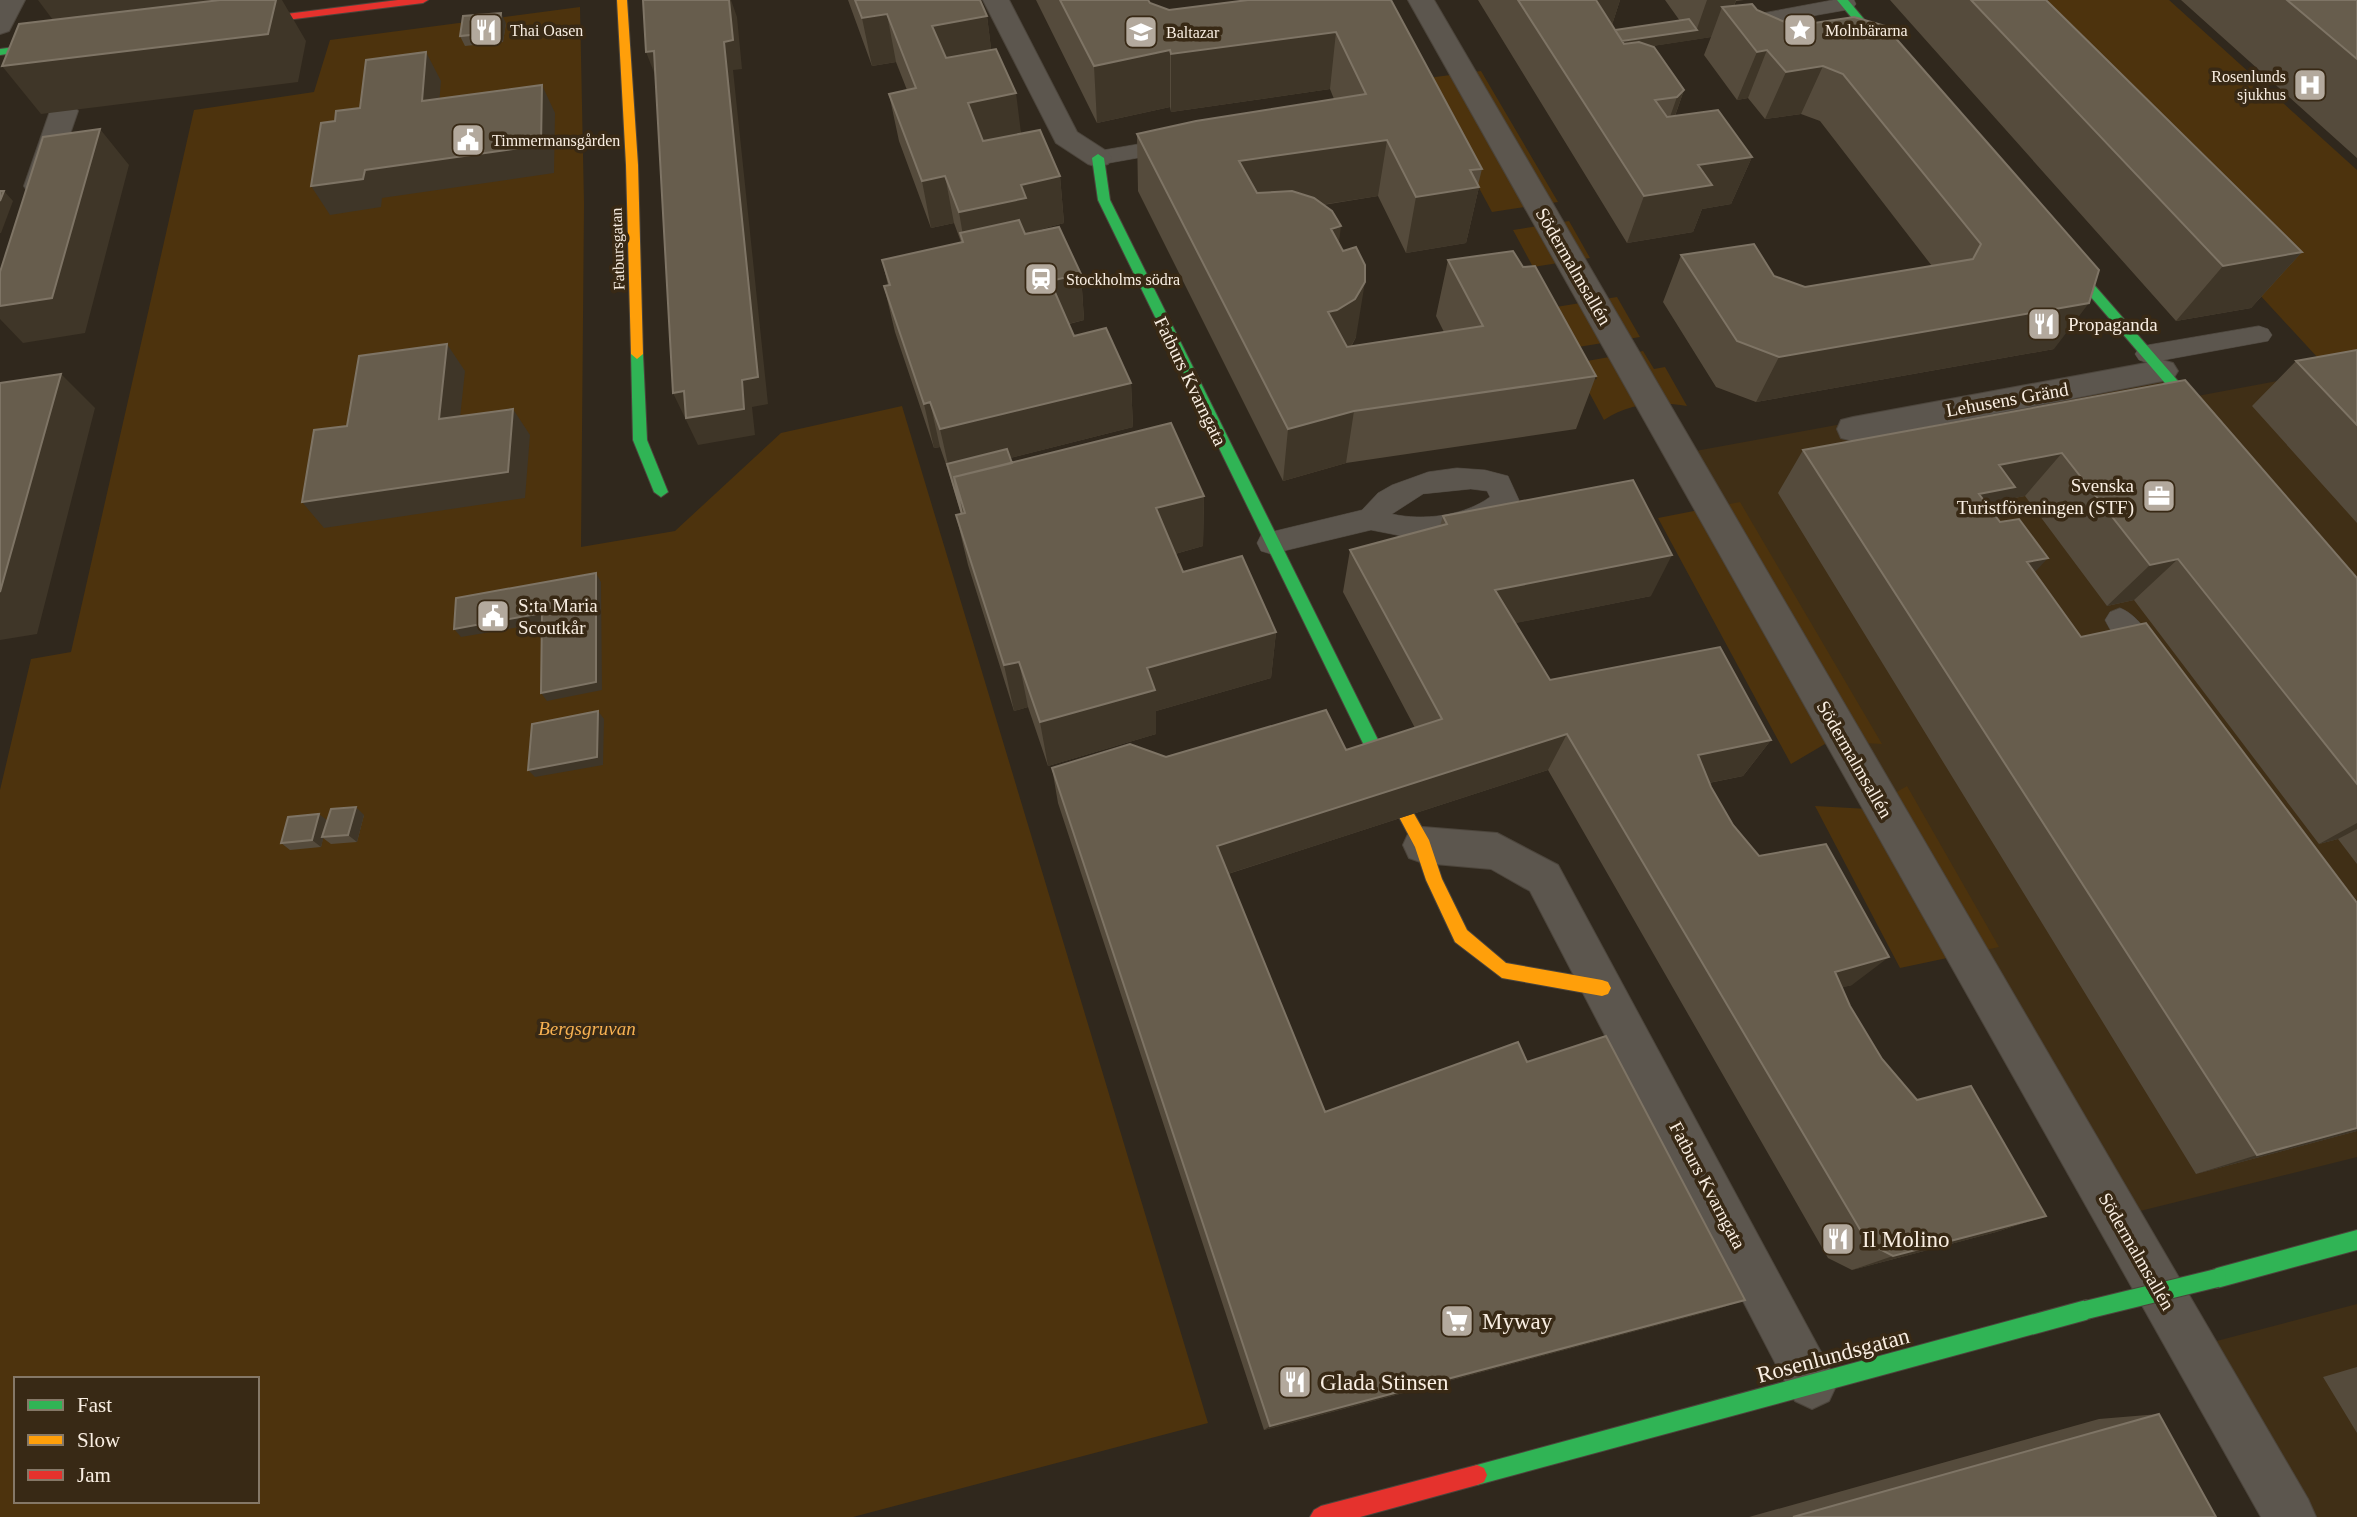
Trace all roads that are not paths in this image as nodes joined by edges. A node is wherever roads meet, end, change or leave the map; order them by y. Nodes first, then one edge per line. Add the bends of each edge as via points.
1 (12, 0) edge
2 (423, 0) edge
3 (622, 0) edge
4 (996, 0) edge
5 (1421, 0) edge
6 (1844, 2) edge
7 (248, 11) edge
8 (219, 25) edge
9 (0, 26) edge
10 (1875, 40) junction
11 (78, 42) edge
12 (1851, 43) edge
13 (1771, 49) edge
14 (0, 52) edge
15 (1903, 71) edge
16 (64, 111) edge
17 (1203, 141) edge
18 (1098, 158) junction
19 (28, 216) edge
20 (2048, 239) edge
21 (2259, 335) dead end
22 (2155, 363) junction
23 (1853, 429) dead end
24 (2220, 438) edge
25 (661, 492) dead end
26 (1371, 519) dead end
27 (1271, 543) junction
28 (2120, 620) dead end
29 (2169, 687) edge
30 (1385, 771) edge
31 (1415, 831) joint
32 (1602, 988) junction
33 (2357, 1240) edge
34 (1812, 1384) junction
35 (1321, 1517) edge
36 (2290, 1517) edge

1 - 9 street
2 - 7 street
3 - 25 street, Fatbursgatan via 640,440
4 - 18 street via 1066,137
5 - 36 street, Södermalmsallén
6 - 10 street
6 - 13 lane via 1760,19 1747,30 1761,48
7 - 8 street
10 - 12 lane
10 - 15 street
11 - 14 street
16 - 19 street
17 - 18 lane
18 - 27 street, Fatburs Kvarngata via 1104,200
20 - 22 street
21 - 22 lane
22 - 23 street, Lehusens Gränd
22 - 24 street
26 - 27 lane
27 - 30 street, Fatburs Kvarngata
28 - 29 lane
31 - 32 street, Fatburs Kvarngata via 1497,851 1544,878
31 - 32 street, Fatburs Kvarngata via 1461,936 1502,970
32 - 34 street, Fatburs Kvarngata
33 - 34 street, Rosenlundsgatan, bridge
34 - 35 street, Rosenlundsgatan

